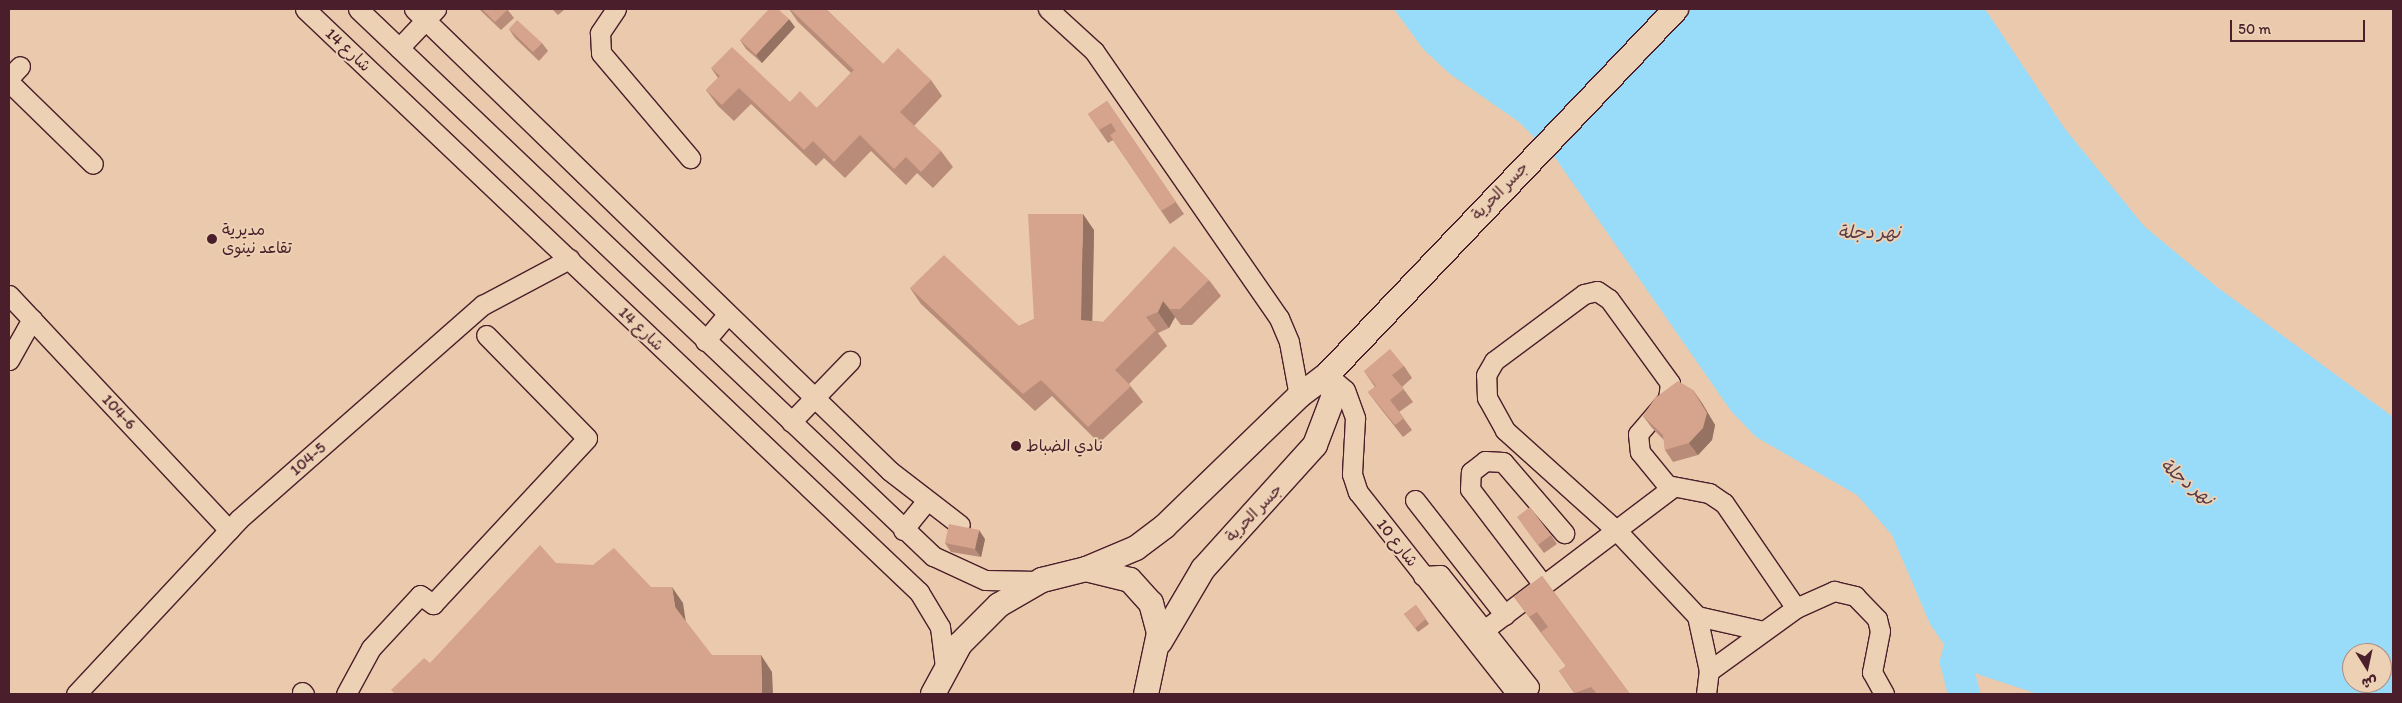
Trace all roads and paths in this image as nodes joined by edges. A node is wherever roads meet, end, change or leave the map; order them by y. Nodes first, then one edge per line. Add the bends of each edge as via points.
1 (305, 9) edge
2 (358, 9) edge
3 (616, 9) edge
4 (1676, 9) edge
5 (1052, 10) edge
6 (425, 13) edge
7 (399, 48) junction
8 (13, 75) edge
9 (690, 158) dead end
10 (93, 164) dead end
11 (569, 259) junction
12 (9, 295) edge
13 (728, 314) junction
14 (32, 320) junction
15 (486, 335) dead end
16 (705, 341) junction
17 (9, 360) edge
18 (850, 360) dead end
19 (1327, 375) junction
20 (1299, 396) junction
21 (815, 397) junction
22 (791, 422) junction
23 (1672, 488) junction
24 (1415, 500) dead end
25 (926, 502) junction
26 (960, 525) edge
27 (228, 530) junction
28 (903, 530) junction
29 (1618, 531) junction
30 (1564, 533) dead end
31 (1086, 569) junction
32 (1423, 576) junction
33 (1042, 580) junction
34 (1544, 586) junction
35 (1796, 608) junction
36 (1505, 615) junction
37 (1697, 616) junction
38 (1484, 630) junction
39 (1763, 631) junction
40 (1157, 648) junction
41 (945, 667) junction
42 (1709, 671) junction
43 (1523, 691) edge
44 (76, 694) edge
45 (346, 694) edge
46 (933, 694) edge
47 (1146, 694) edge
48 (1706, 694) edge
49 (1884, 694) edge

1 - 11 street, شارع 14
2 - 7 street
3 - 9 street via 600,33 601,54
4 - 19 main road, جسر الحرية via 1455,237
5 - 20 street via 1094,51 1279,318 1289,342
6 - 7 street
6 - 13 street
7 - 16 street
8 - 10 street
11 - 27 street, 104-5 via 483,305
11 - 41 street, شارع 14 via 919,592 940,627
12 - 14 street, 104-6
13 - 16 street
13 - 21 street
14 - 17 street
14 - 27 street, 104-6
15 - 45 street via 587,438 433,604 420,595 371,648
16 - 22 street
18 - 21 street
19 - 20 main road, جسر الحرية
19 - 32 street, شارع 10 via 1345,390 1355,418 1354,486
19 - 40 main road, جسر الحرية via 1334,395 1315,445 1203,569 1181,598
20 - 31 main road, جسر الحرية via 1166,526 1128,552
21 - 22 street
21 - 25 street
22 - 28 street
23 - 29 street
23 - 29 street via 1659,477 1637,440 1641,429 1668,399 1670,383 1609,299 1591,291 1500,355 1486,374 1485,390 1506,430
23 - 35 street via 1701,490 1724,502
24 - 36 street
25 - 26 street
25 - 28 street
27 - 44 street, 104-5
28 - 33 street via 933,556 966,575 1004,583
29 - 34 street
29 - 37 street
30 - 34 street via 1504,462 1485,461 1471,472 1470,489
31 - 33 main road
31 - 40 main road via 1116,573 1142,590 1157,617
32 - 38 street via 1440,575
32 - 43 street, شارع 10
33 - 41 main road via 978,623
34 - 36 street
35 - 39 street
35 - 49 street via 1834,591 1862,600 1879,625 1872,672
36 - 38 street
37 - 39 street
37 - 42 street
38 - 43 street
39 - 42 street
40 - 47 main road
41 - 46 main road
42 - 48 street

